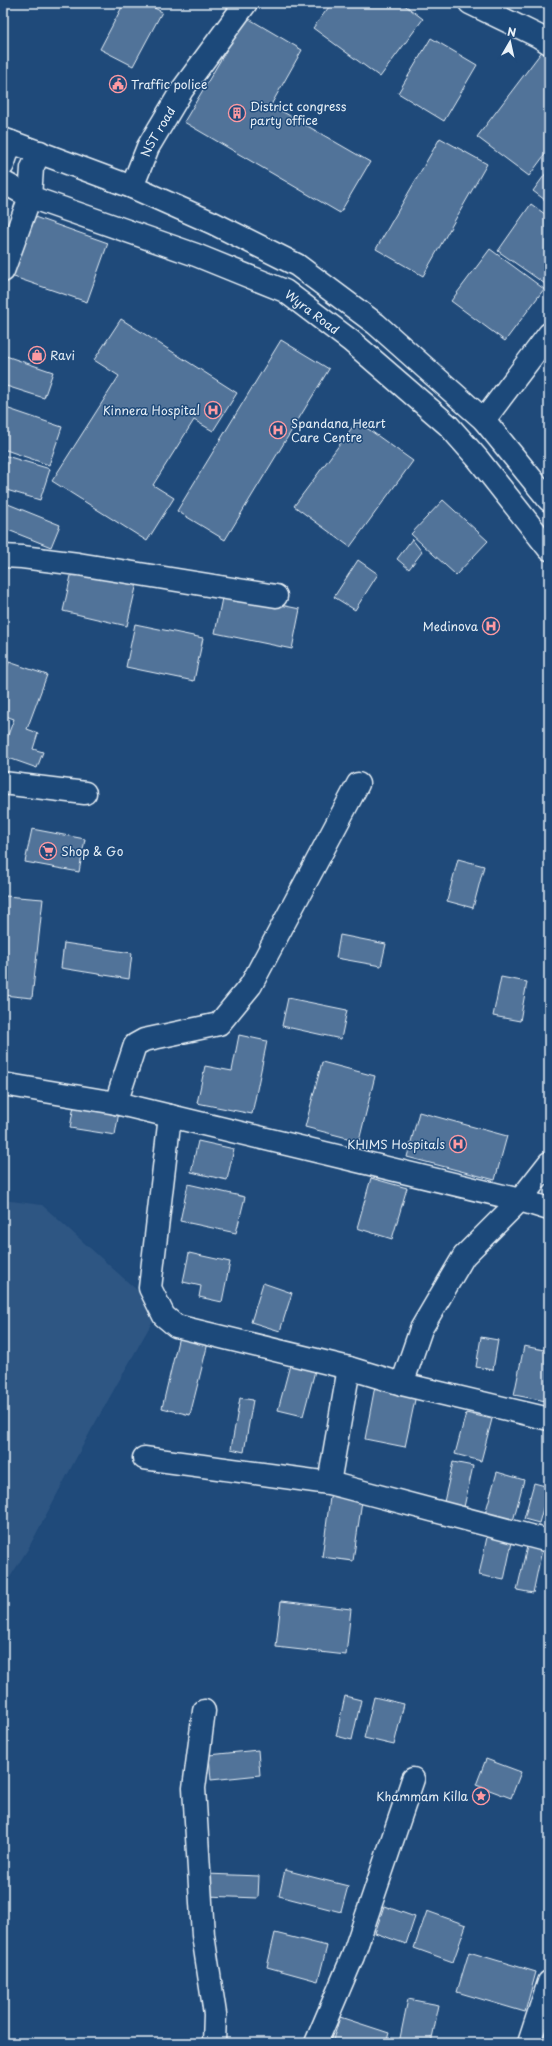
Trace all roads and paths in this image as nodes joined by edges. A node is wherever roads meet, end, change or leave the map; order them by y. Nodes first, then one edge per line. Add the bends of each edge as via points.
1 (246, 3) edge
2 (470, 3) edge
3 (549, 43) edge
4 (7, 140) edge
5 (40, 152) junction
6 (3, 165) edge
7 (3, 182) edge
8 (132, 187) junction
9 (30, 197) junction
10 (3, 271) edge
11 (549, 334) edge
12 (484, 420) junction
13 (549, 500) edge
14 (549, 549) edge
15 (3, 556) edge
16 (276, 596) dead end
17 (3, 783) edge
18 (358, 784) dead end
19 (85, 794) dead end
20 (3, 1084) edge
21 (116, 1103) junction
22 (170, 1116) junction
23 (549, 1163) edge
24 (520, 1200) junction
25 (549, 1209) edge
26 (349, 1368) junction
27 (402, 1384) junction
28 (549, 1419) edge
29 (144, 1458) dead end
30 (329, 1483) junction
31 (549, 1541) edge
32 (204, 1711) dead end
33 (413, 1779) dead end
34 (549, 1982) edge
35 (214, 2043) edge
36 (316, 2043) edge
37 (529, 2043) edge

1 - 8 street, NST road via 182,90 148,147
2 - 3 street
4 - 5 street
4 - 6 street
5 - 8 street
5 - 9 street via 32,168
7 - 9 street, Wyra Road
8 - 12 street via 213,223 297,265 376,324
9 - 10 street
9 - 14 street, Wyra Road via 196,255 285,291 352,341 448,425
11 - 12 street
12 - 13 street
15 - 16 street via 78,564
17 - 19 street
18 - 21 street via 252,985 218,1024 144,1040 135,1045
20 - 21 street
21 - 22 street
22 - 24 street
22 - 26 street via 150,1288 164,1316 176,1326
23 - 24 street
24 - 25 street
24 - 27 street via 464,1256 421,1329
26 - 27 street
26 - 30 street
27 - 28 street
29 - 30 street
30 - 31 street
32 - 35 street via 194,1788 203,1934 215,2014
33 - 36 street via 352,1956
34 - 37 street

